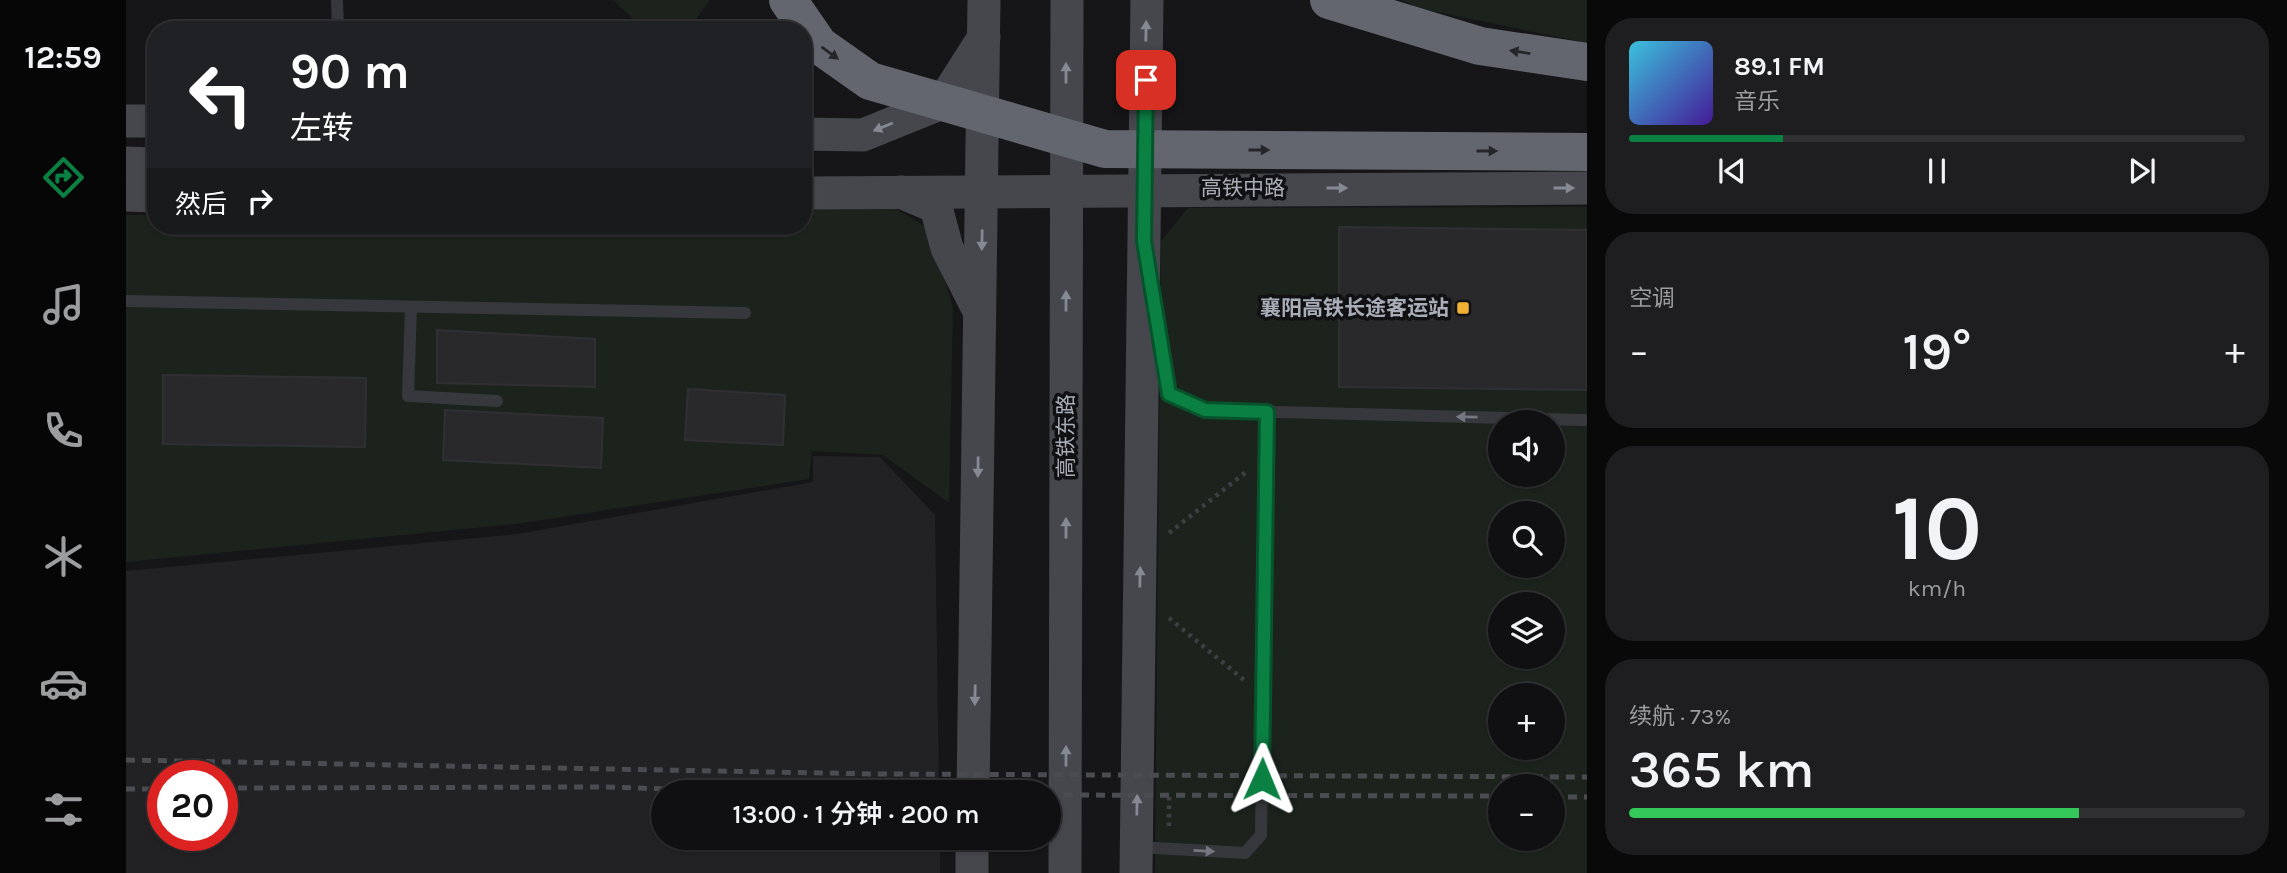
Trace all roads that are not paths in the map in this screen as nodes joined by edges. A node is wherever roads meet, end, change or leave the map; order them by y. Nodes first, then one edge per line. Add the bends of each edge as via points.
1 (337, 0) edge
2 (788, 0) edge
3 (984, 0) edge
4 (1067, 0) edge
5 (1147, 0) edge
6 (1329, 0) edge
7 (338, 21) edge
8 (802, 21) edge
9 (812, 35) edge
10 (984, 37) junction
11 (1587, 62) edge
12 (126, 121) edge
13 (147, 121) edge
14 (812, 134) edge
15 (1208, 150) junction
16 (1587, 152) edge
17 (126, 163) edge
18 (147, 164) edge
19 (812, 178) edge
20 (1210, 188) junction
21 (1587, 188) edge
22 (812, 192) edge
23 (126, 195) edge
24 (147, 196) edge
25 (1144, 241) junction
26 (126, 301) edge
27 (411, 307) junction
28 (745, 313) dead end
29 (981, 315) junction
30 (497, 401) dead end
31 (1267, 412) junction
32 (1584, 420) dead end
33 (973, 780) edge
34 (972, 850) edge
35 (1136, 860) edge
36 (972, 873) edge
37 (1065, 873) edge

1 - 7 lane
2 -> 8 highway, 高铁中路
3 - 10 street
37 -> 4 street, 高铁东路
25 -> 5 street
11 -> 6 highway via 1480,46
9 -> 15 highway, 高铁中路 via 819,45 870,81 1105,149
10 -> 14 street via 942,103 863,135
10 -> 29 street
12 - 13 street
15 -> 16 highway, 高铁中路
15 - 20 street
17 - 18 street
19 - 29 street via 872,180 936,207 947,248
20 -> 21 street, 高铁中路
20 - 22 street, 高铁中路
23 - 24 street
25 - 31 lane via 1169,394 1205,410
35 -> 25 street
26 - 27 lane
27 - 28 lane
27 - 30 lane via 408,396
29 -> 33 street
32 -> 31 lane
35 -> 31 lane via 1245,853 1261,835
34 - 36 street

